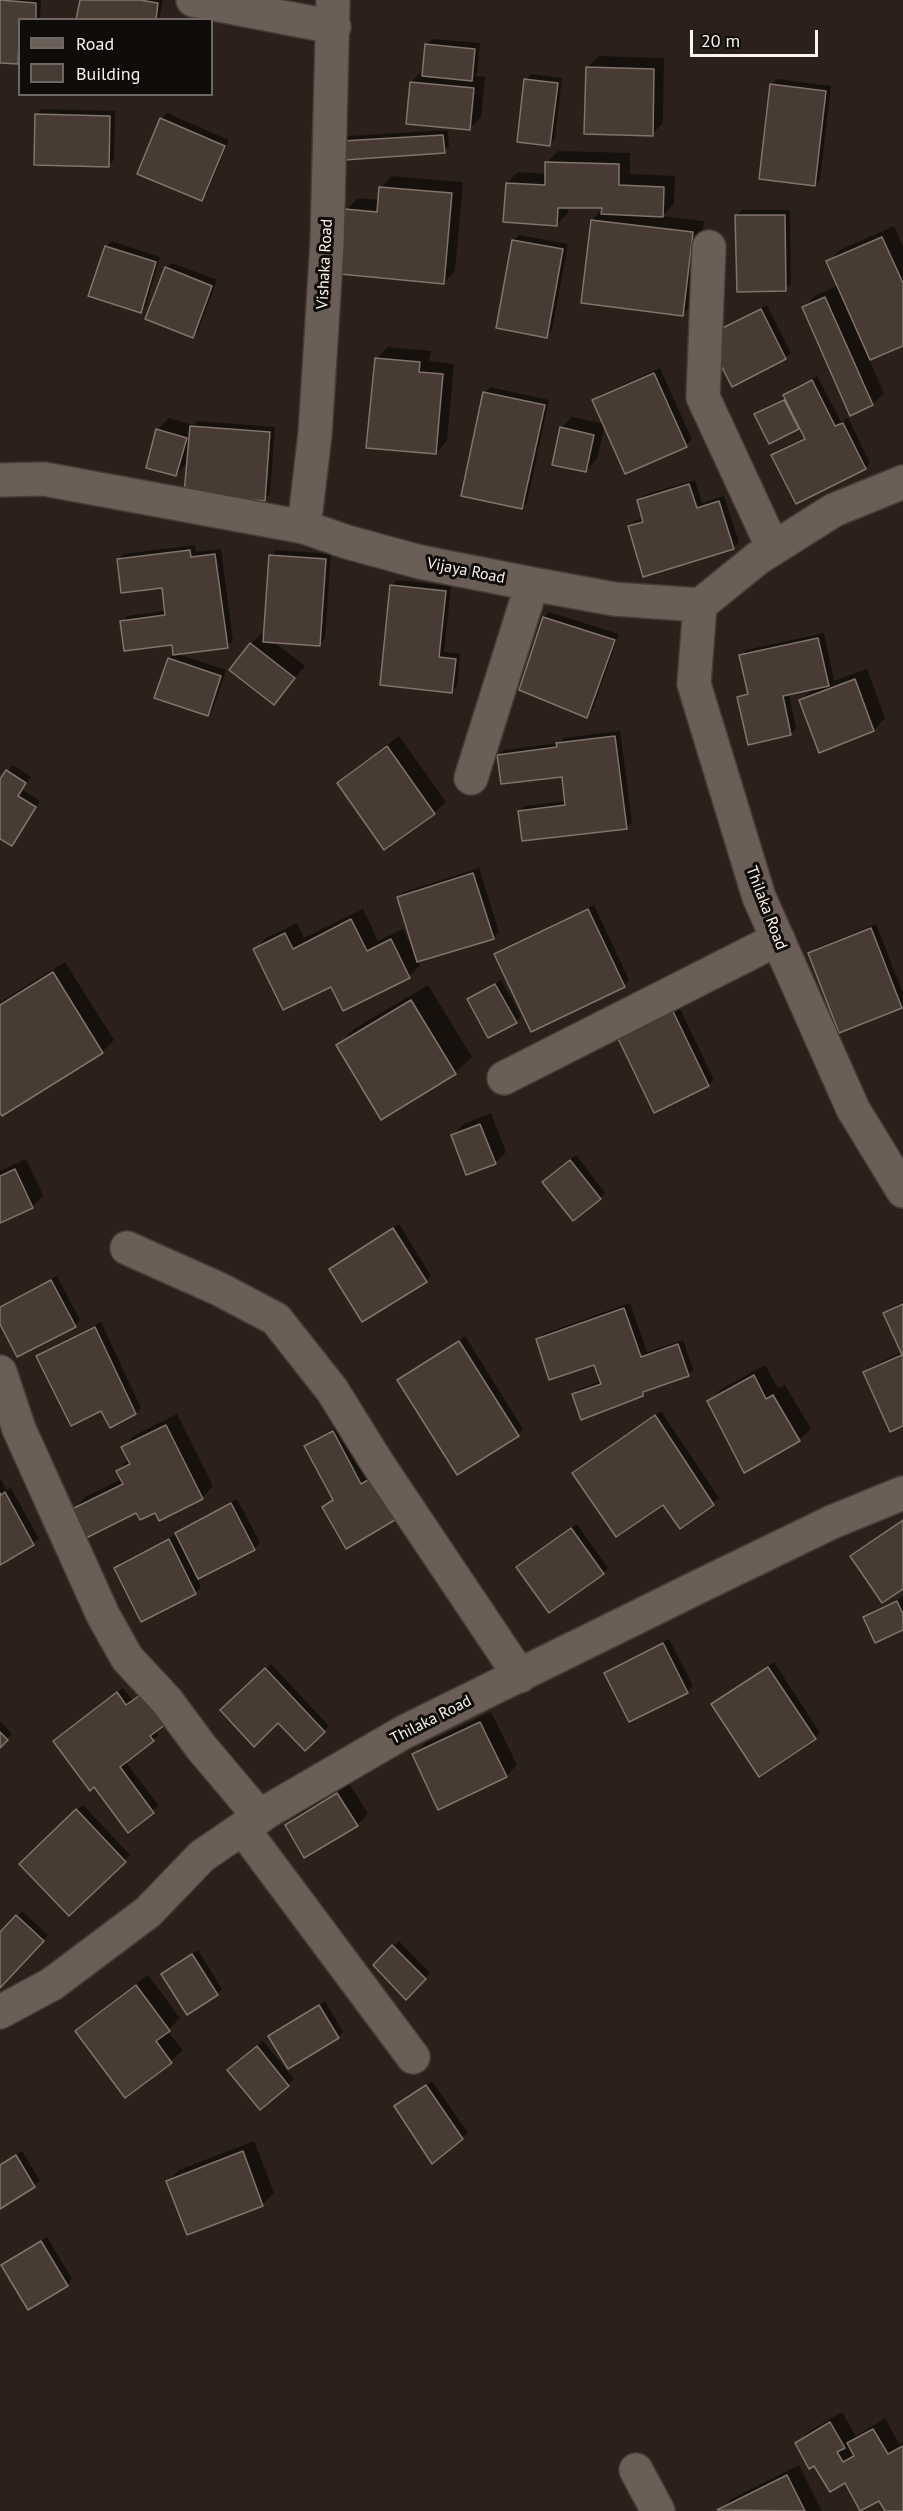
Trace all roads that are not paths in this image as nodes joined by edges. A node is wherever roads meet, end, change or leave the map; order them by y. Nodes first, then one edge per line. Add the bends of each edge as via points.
1 (193, 0) edge
2 (334, 14) edge
3 (709, 247) dead end
4 (0, 480) edge
5 (903, 482) edge
6 (303, 527) junction
7 (773, 548) junction
8 (531, 584) junction
9 (700, 605) junction
10 (471, 778) dead end
11 (777, 939) junction
12 (504, 1078) dead end
13 (903, 1191) edge
14 (127, 1248) dead end
15 (0, 1372) edge
16 (903, 1492) edge
17 (520, 1676) junction
18 (252, 1823) junction
19 (0, 2012) edge
20 (413, 2057) dead end
21 (636, 2470) dead end
22 (658, 2511) edge

1 - 2 street
2 - 6 street, Vishaka Road via 324,291 315,434
3 - 7 street via 702,397
4 - 6 street, Vijaya Road via 44,479
5 - 7 street via 834,510
6 - 8 street, Vijaya Road via 420,562
7 - 9 street
8 - 9 street, Vijaya Road via 614,599
8 - 10 street
9 - 11 street, Thilaka Road via 694,684 759,897
11 - 12 street
11 - 13 street, Thilaka Road via 853,1109
14 - 17 street via 276,1319 332,1390
15 - 18 street via 30,1454 103,1615 127,1658 167,1701
16 - 17 street, Thilaka Road via 822,1527
17 - 18 street, Thilaka Road via 404,1732
18 - 19 street, Thilaka Road via 202,1856 148,1912 119,1934 52,1984
18 - 20 street
21 - 22 street

